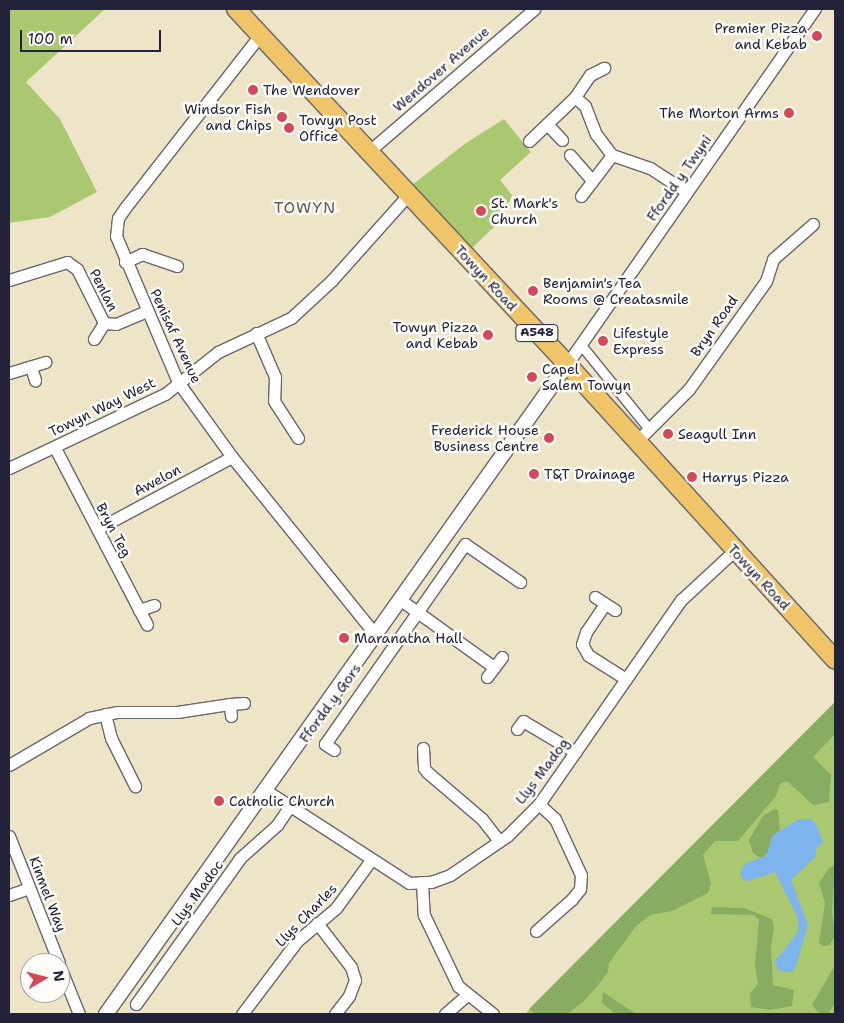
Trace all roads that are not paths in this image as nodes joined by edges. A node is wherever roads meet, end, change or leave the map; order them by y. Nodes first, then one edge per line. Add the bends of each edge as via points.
1 (236, 9) edge
2 (534, 9) edge
3 (815, 9) edge
4 (260, 35) junction
5 (597, 67) dead end
6 (575, 97) junction
7 (547, 124) junction
8 (562, 140) dead end
9 (529, 141) dead end
10 (368, 152) junction
11 (612, 154) junction
12 (570, 155) dead end
13 (592, 180) junction
14 (687, 192) junction
15 (408, 195) junction
16 (581, 196) dead end
17 (813, 224) dead end
18 (125, 262) junction
19 (177, 266) dead end
20 (9, 280) edge
21 (146, 311) junction
22 (104, 323) junction
23 (256, 334) junction
24 (94, 339) dead end
25 (581, 345) junction
26 (45, 362) dead end
27 (567, 364) junction
28 (30, 367) junction
29 (9, 373) edge
30 (35, 380) dead end
31 (178, 382) junction
32 (649, 429) junction
33 (298, 438) dead end
34 (635, 443) junction
35 (55, 448) junction
36 (232, 456) junction
37 (9, 468) edge
38 (97, 529) junction
39 (734, 550) junction
40 (520, 582) dead end
41 (402, 601) junction
42 (605, 604) dead end
43 (154, 605) dead end
44 (139, 610) junction
45 (418, 612) junction
46 (147, 625) dead end
47 (377, 637) junction
48 (502, 657) dead end
49 (835, 660) edge
50 (626, 679) junction
51 (244, 703) dead end
52 (105, 714) junction
53 (517, 729) dead end
54 (423, 748) dead end
55 (334, 750) dead end
56 (575, 752) junction
57 (9, 765) edge
58 (142, 771) dead end
59 (267, 791) junction
60 (539, 804) junction
61 (290, 806) junction
62 (9, 836) edge
63 (499, 841) junction
64 (371, 860) junction
65 (422, 882) junction
66 (29, 888) junction
67 (9, 895) edge
68 (317, 923) junction
69 (536, 932) dead end
70 (55, 953) edge
71 (70, 991) edge
72 (467, 995) junction
73 (136, 1004) dead end
74 (79, 1014) edge
75 (106, 1014) edge
76 (242, 1014) edge
77 (334, 1014) edge
78 (445, 1014) edge
79 (493, 1014) edge

1 - 4 main road, Towyn Road / A548
2 - 10 street, Wendover Avenue
3 - 14 street, Ffordd y Twyni
4 - 10 main road, Towyn Road / A548
4 - 18 street, Penisaf Avenue via 118,218 116,236
5 - 6 street
6 - 7 street
6 - 11 street via 585,106 596,134
7 - 8 street
7 - 9 street
10 - 15 main road, Towyn Road / A548
11 - 13 street
11 - 14 street via 650,168
12 - 13 street
13 - 16 street
14 - 25 street, Ffordd y Twyni
15 - 23 street, Towyn Way West via 307,304 291,318
15 - 27 main road, Towyn Road / A548
17 - 32 street, Bryn Road via 773,259 766,280 689,389
18 - 19 street via 142,254
18 - 21 street, Penisaf Avenue
20 - 22 street, Penlan via 67,262 77,270
21 - 22 street, Penlan via 116,324
21 - 31 street, Penisaf Avenue
22 - 24 street
23 - 31 street, Towyn Way West via 218,352
23 - 33 street via 275,377 274,401
25 - 27 street, Ffordd y Twyni
25 - 32 street
26 - 28 street
27 - 34 main road, Towyn Road / A548
27 - 41 street, Ffordd y Gors
28 - 29 street
28 - 30 street
31 - 35 street, Towyn Way West via 165,394
31 - 36 street, Penisaf Avenue
32 - 34 street, Bryn Road
34 - 39 main road, Towyn Road / A548
35 - 37 street, Towyn Way West
35 - 38 street, Bryn Teg
36 - 38 street, Awelon
36 - 47 street, Penisaf Avenue
38 - 44 street, Bryn Teg
39 - 49 main road, Towyn Road / A548
39 - 50 street, Llys Madog via 681,600
40 - 45 street via 465,544
41 - 45 street
41 - 47 street, Ffordd y Gors
42 - 50 street via 586,632 582,644 588,655
43 - 44 street
44 - 46 street, Bryn Teg
45 - 48 street via 491,672
45 - 55 street via 326,744
47 - 59 street, Ffordd y Gors
50 - 56 street, Llys Madog
51 - 52 street via 230,710
52 - 57 street via 89,718
52 - 58 street via 111,738 133,781
53 - 56 street via 523,721
54 - 63 street via 422,775 482,819
56 - 60 street, Llys Madog
59 - 61 street, Llys Madog
59 - 75 street, Ffordd y Gors
60 - 63 street, Llys Madog
60 - 69 street via 555,819 581,875 580,888 572,899
61 - 64 street, Llys Madog
61 - 73 street, Llys Madoc via 277,825 240,858
62 - 66 street, Kinmel Way
63 - 65 street, Llys Madog via 450,875
64 - 65 street, Llys Madog via 409,883
64 - 68 street, Llys Charles via 336,908
65 - 72 street via 424,915 458,986
66 - 67 street
66 - 70 street, Kinmel Way
68 - 76 street, Llys Charles via 298,941
68 - 77 street via 351,967 355,980 349,996
71 - 74 street
72 - 78 street
72 - 79 street

